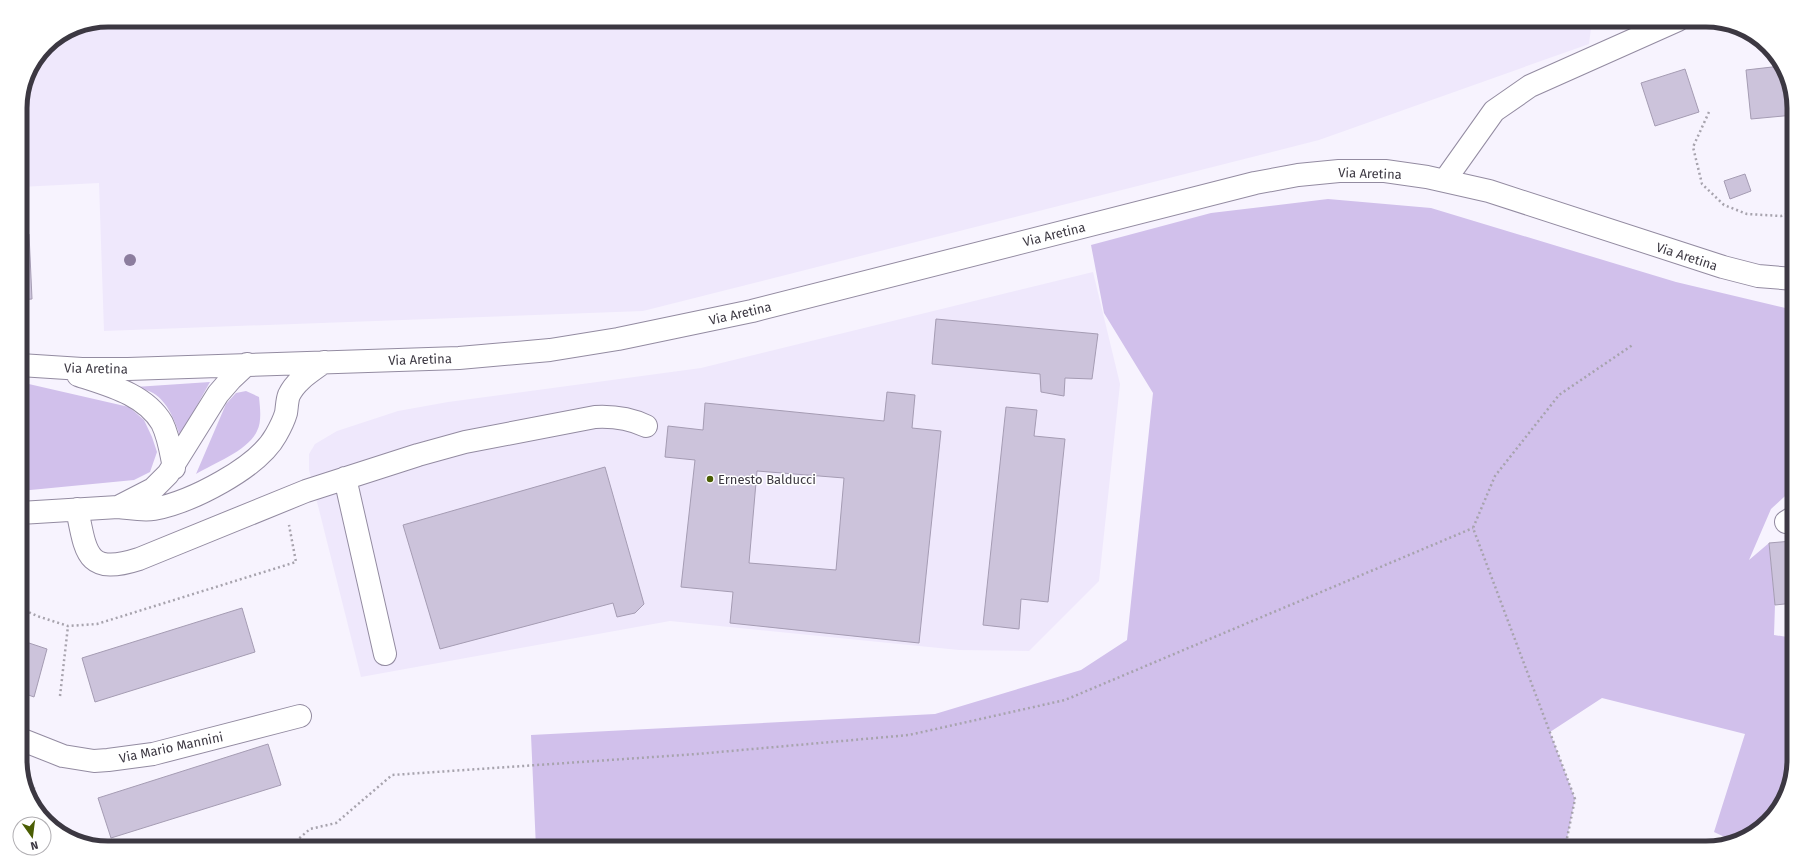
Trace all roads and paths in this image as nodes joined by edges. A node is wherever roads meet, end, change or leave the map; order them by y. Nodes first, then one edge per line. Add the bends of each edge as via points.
1 (1662, 27) edge
2 (1709, 112) dead end
3 (1445, 180) junction
4 (1787, 214) edge
5 (1787, 279) edge
6 (1634, 344) dead end
7 (324, 362) junction
8 (247, 364) junction
9 (27, 366) edge
10 (56, 368) junction
11 (289, 395) junction
12 (646, 426) dead end
13 (174, 468) junction
14 (345, 478) junction
15 (118, 507) junction
16 (77, 509) junction
17 (27, 513) edge
18 (288, 522) dead end
19 (1474, 528) junction
20 (27, 611) edge
21 (68, 626) junction
22 (385, 654) dead end
23 (60, 696) dead end
24 (300, 716) dead end
25 (27, 742) edge
26 (35, 785) dead end
27 (33, 792) edge
28 (296, 841) edge
29 (1566, 841) edge

1 - 3 street via 1530,86 1494,111
2 - 4 path via 1693,147 1702,184 1724,205 1747,214
3 - 5 street, Via Aretina via 1489,191 1729,269
3 - 7 street, Via Aretina via 1406,173 1362,170 1283,177 752,311 640,335 503,355
6 - 19 path via 1559,395 1495,476
7 - 8 street, Via Aretina
7 - 11 street via 304,376
8 - 10 street, Via Aretina via 128,369
8 - 11 street via 274,371 283,380
8 - 13 street via 218,394
9 - 10 street, Via Aretina
10 - 13 street via 110,386 147,405 162,424 170,445
11 - 15 street via 286,414 276,436 252,463 211,488 171,504 154,509
12 - 14 street via 636,421 610,416 578,419 441,448
13 - 15 street via 153,489
14 - 16 street via 306,490 139,559 116,564 96,562 89,555 84,546
14 - 22 street
15 - 16 street
16 - 17 street
18 - 21 path via 296,562 97,624
19 - 28 path via 1065,700 909,735 697,754 392,775 336,823 310,829
19 - 29 path via 1575,799
20 - 21 path
21 - 23 path
24 - 25 street, Via Mario Mannini via 152,754 108,760 63,756
26 - 27 path

